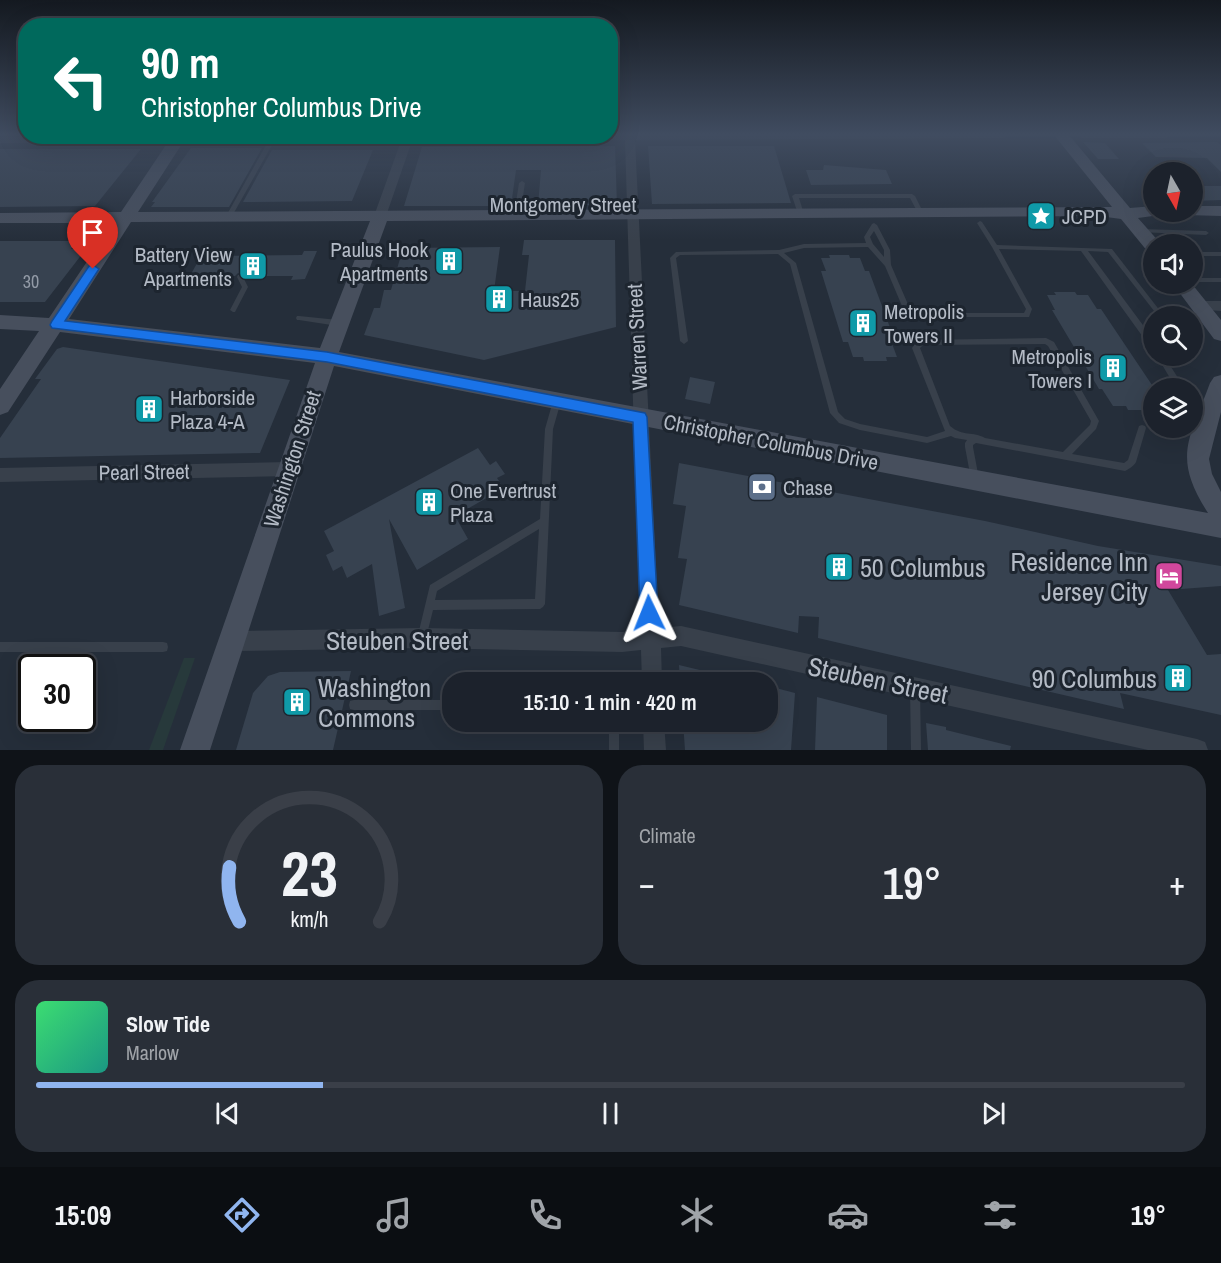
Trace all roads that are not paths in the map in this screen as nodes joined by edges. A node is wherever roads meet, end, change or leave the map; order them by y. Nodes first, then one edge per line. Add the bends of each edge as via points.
1 (158, 170) edge
2 (255, 170) edge
3 (395, 170) edge
4 (630, 170) edge
5 (1089, 170) edge
6 (522, 183) dead end
7 (1203, 211) edge
8 (1221, 211) edge
9 (920, 212) junction
10 (1143, 213) edge
11 (801, 214) junction
12 (1125, 214) junction
13 (518, 215) junction
14 (977, 217) junction
15 (0, 218) edge
16 (228, 218) junction
17 (872, 219) junction
18 (631, 221) junction
19 (377, 222) junction
20 (122, 223) junction
21 (0, 230) edge
22 (1140, 231) junction
23 (1206, 233) dead end
24 (1143, 235) edge
25 (870, 245) junction
26 (995, 247) junction
27 (1083, 249) junction
28 (340, 252) dead end
29 (365, 252) junction
30 (779, 252) junction
31 (1203, 254) edge
32 (1221, 254) edge
33 (888, 265) junction
34 (240, 277) dead end
35 (1203, 280) edge
36 (1221, 280) edge
37 (1190, 294) edge
38 (1154, 306) edge
39 (1200, 306) edge
40 (1203, 306) edge
41 (1221, 306) edge
42 (233, 310) dead end
43 (1203, 310) edge
44 (299, 318) dead end
45 (0, 322) edge
46 (339, 323) junction
47 (56, 325) junction
48 (1143, 329) edge
49 (1221, 334) edge
50 (684, 341) dead end
51 (327, 357) junction
52 (1221, 383) edge
53 (557, 401) junction
54 (0, 406) edge
55 (640, 417) junction
56 (1143, 428) dead end
57 (950, 433) junction
58 (981, 439) junction
59 (1065, 456) junction
60 (288, 469) junction
61 (0, 475) edge
62 (975, 480) junction
63 (1221, 513) edge
64 (543, 522) junction
65 (1221, 527) edge
66 (429, 605) junction
67 (422, 638) junction
68 (650, 639) junction
69 (233, 641) junction
70 (0, 647) edge
71 (163, 647) dead end
72 (652, 672) edge
73 (915, 688) junction
74 (354, 705) dead end
75 (442, 705) edge
76 (614, 732) edge
77 (654, 732) edge
78 (195, 750) edge
79 (614, 750) edge
80 (655, 750) edge
81 (916, 750) edge
82 (1197, 750) edge

1 - 20 street
2 - 16 lane
3 - 19 street, Washington Street
4 - 18 street, Warren Street
5 - 12 street
6 - 13 lane
7 - 8 street
9 - 11 lane via 912,196 795,196
9 - 14 street, Montgomery Street
9 - 17 street, Montgomery Street
10 - 12 street, Montgomery Street
11 - 17 street, Montgomery Street
11 - 18 street, Montgomery Street
12 - 14 street, Montgomery Street via 1104,221
12 - 22 street
13 - 18 street, Montgomery Street
13 - 19 street, Montgomery Street
14 - 17 street, Montgomery Street
14 - 26 lane
15 - 20 street, Montgomery Street
16 - 19 street, Montgomery Street
16 - 20 street, Montgomery Street
17 - 18 street, Montgomery Street
17 - 25 lane via 867,237
17 - 33 lane via 887,250
18 - 19 street, Montgomery Street
18 - 55 street, Warren Street
19 - 20 street, Montgomery Street
19 - 29 street, Washington Street
20 - 21 street, Montgomery Street
20 - 47 street
22 - 23 lane
22 - 24 street
25 - 30 lane via 804,246
25 - 33 lane
26 - 27 lane
26 - 33 lane via 1029,309 1027,315 916,315 907,311
27 - 38 lane via 1114,253
27 - 48 lane
28 - 29 lane
29 - 46 street, Washington Street
30 - 50 lane via 678,253 673,258
30 - 57 lane via 794,263 834,413 860,428 927,440
31 - 32 lane
34 - 42 lane via 245,287
35 - 36 lane
37 - 39 street
40 - 41 street
43 - 49 street
44 - 46 lane
45 - 47 street, Christopher Columbus Drive
46 - 51 street, Washington Street
47 - 51 street, Christopher Columbus Drive
47 - 54 street
51 - 53 street, Christopher Columbus Drive
51 - 60 street, Washington Street
52 - 63 street via 1197,465 1204,486
53 - 55 street, Christopher Columbus Drive
53 - 64 lane via 549,429
55 - 62 street, Christopher Columbus Drive
55 - 68 street, Warren Street
56 - 59 lane via 1132,462 1125,467
57 - 58 lane
57 - 59 lane via 917,345 1046,341 1055,349 1095,421
58 - 59 lane
58 - 62 lane via 969,443
60 - 61 street, Pearl Street
60 - 69 street, Washington Street
62 - 65 street, Christopher Columbus Drive
64 - 66 lane via 433,588
64 - 66 lane via 540,604
66 - 67 lane
67 - 68 street, Steuben Street via 622,642
67 - 69 street, Steuben Street
68 - 72 street, Warren Street
68 - 73 street, Steuben Street via 681,636
69 - 78 street, Washington Street
70 - 71 lane
73 - 81 lane
73 - 82 street, Steuben Street
74 - 75 lane
76 - 79 lane
77 - 80 street

